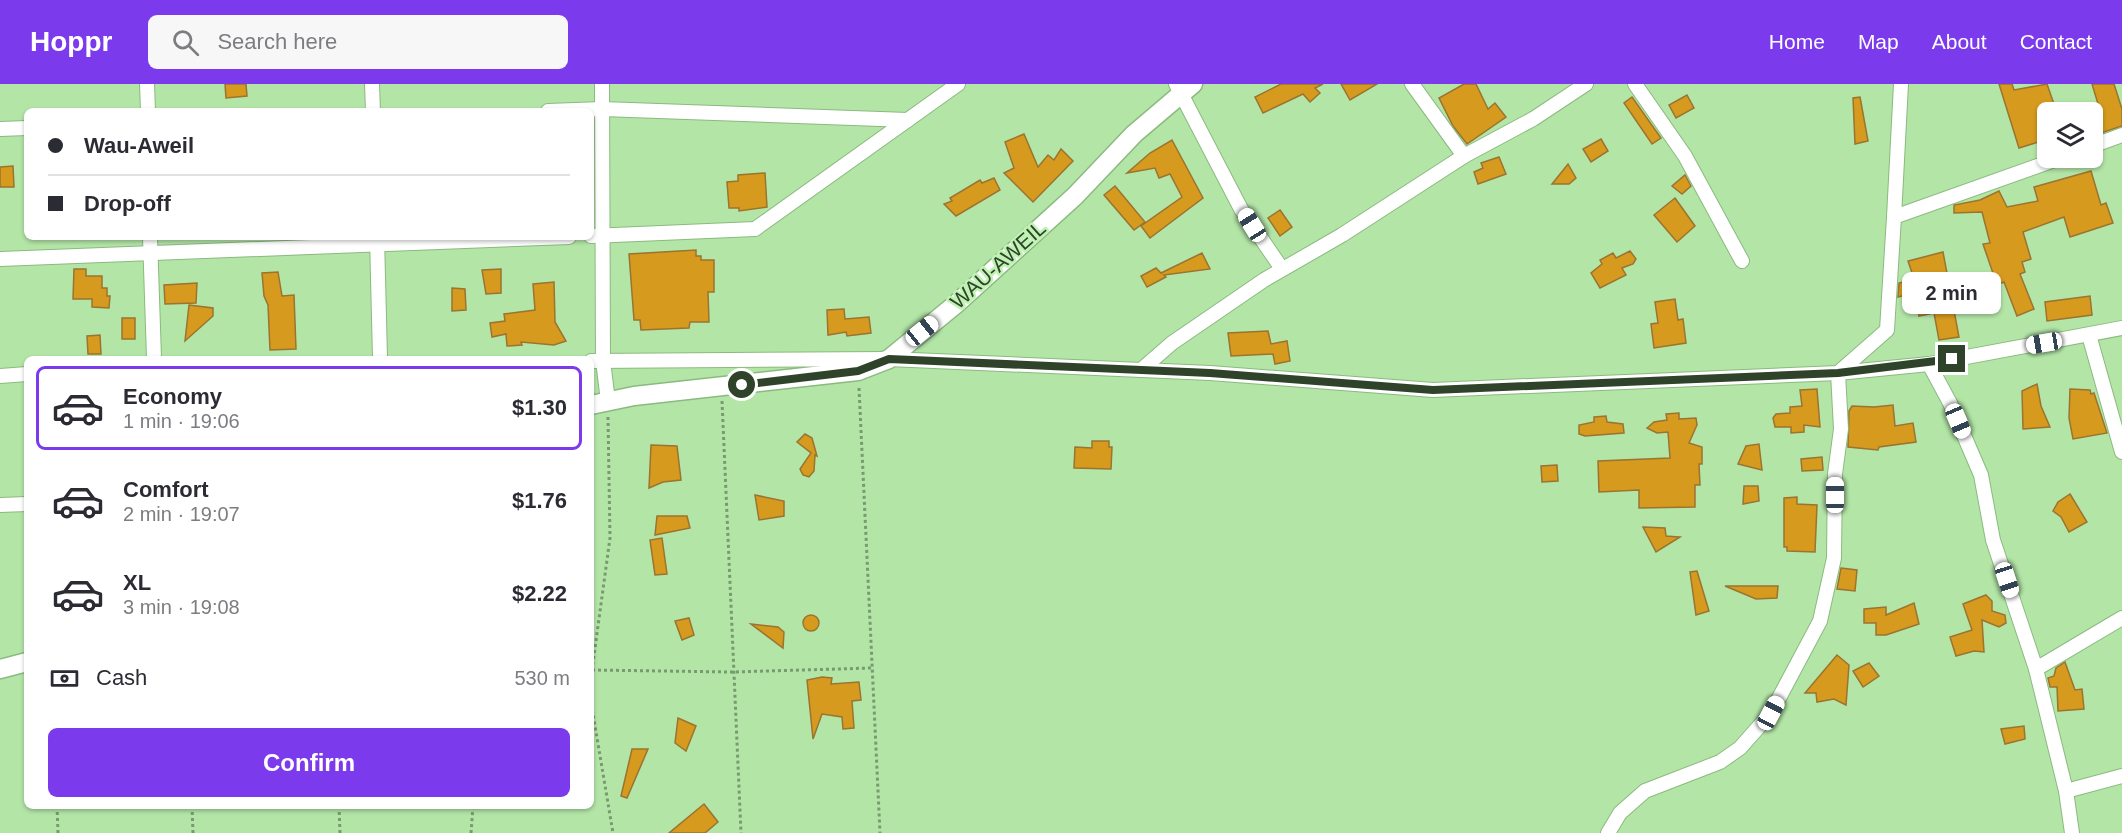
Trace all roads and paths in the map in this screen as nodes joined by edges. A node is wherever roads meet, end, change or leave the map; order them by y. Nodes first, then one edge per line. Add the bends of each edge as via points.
1 (147, 84) edge
2 (372, 84) edge
3 (602, 84) edge
4 (958, 84) edge
5 (1412, 84) edge
6 (1586, 84) edge
7 (1635, 84) edge
8 (1901, 84) edge
9 (1183, 87) edge
10 (148, 108) edge
11 (373, 108) edge
12 (594, 109) edge
13 (602, 109) junction
14 (908, 120) junction
15 (24, 128) edge
16 (0, 129) edge
17 (2122, 135) edge
18 (2103, 142) edge
19 (1464, 156) junction
20 (2037, 166) edge
21 (1894, 217) junction
22 (597, 236) edge
23 (150, 240) edge
24 (425, 240) edge
25 (377, 241) edge
26 (150, 253) junction
27 (0, 259) edge
28 (1742, 261) dead end
29 (1282, 269) junction
30 (2122, 328) edge
31 (2089, 335) junction
32 (154, 356) edge
33 (380, 356) edge
34 (889, 359) junction
35 (597, 361) edge
36 (1929, 364) junction
37 (1141, 370) junction
38 (858, 371) junction
39 (1838, 373) junction
40 (24, 374) edge
41 (0, 376) edge
42 (721, 388) junction
43 (599, 403) edge
44 (2122, 453) edge
45 (24, 504) edge
46 (0, 505) edge
47 (2122, 618) edge
48 (594, 649) edge
49 (24, 664) edge
50 (872, 668) junction
51 (0, 669) edge
52 (2036, 669) junction
53 (594, 670) edge
54 (732, 672) junction
55 (594, 720) edge
56 (2122, 776) edge
57 (2066, 791) junction
58 (57, 809) edge
59 (192, 809) edge
60 (339, 809) edge
61 (473, 809) edge
62 (58, 833) edge
63 (193, 833) edge
64 (340, 833) edge
65 (471, 833) edge
66 (613, 833) edge
67 (741, 833) edge
68 (880, 833) edge
69 (1608, 833) edge
70 (2072, 833) edge

1 - 10 street
2 - 11 street
3 - 13 street
4 - 14 street
5 - 19 street
6 - 19 street via 1533,119
7 - 28 street via 1685,156
8 - 21 street
9 - 29 street via 1242,209
9 - 34 street, WAU-AWEIL via 1076,196
12 - 13 street
13 - 14 street
13 - 22 street
14 - 22 street via 755,230
15 - 16 street
17 - 18 street
19 - 29 street
20 - 21 street
21 - 39 street via 1887,330
22 - 35 street
23 - 26 street
24 - 25 street
25 - 26 street
25 - 33 street
26 - 27 street
26 - 32 street
29 - 37 street via 1172,343
30 - 31 street
31 - 36 street
31 - 44 street
34 - 35 street
34 - 37 street
34 - 38 street, WAU-AWEIL
35 - 43 street
36 - 39 street
36 - 52 street via 1981,475 1993,540
37 - 39 street via 1433,390
38 - 42 street, WAU-AWEIL
38 - 50 path
39 - 69 street via 1841,429 1835,474 1834,558 1820,621 1771,713 1740,748 1720,762 1645,791 1620,813
40 - 41 street
42 - 43 street, WAU-AWEIL
42 - 54 path
43 - 48 path via 610,538
45 - 46 street
47 - 52 street
49 - 51 street
50 - 54 path
50 - 68 path
52 - 57 street
53 - 54 path
54 - 67 path
55 - 66 path
56 - 57 street
57 - 70 street
58 - 62 path
59 - 63 path
60 - 64 path
61 - 65 path

